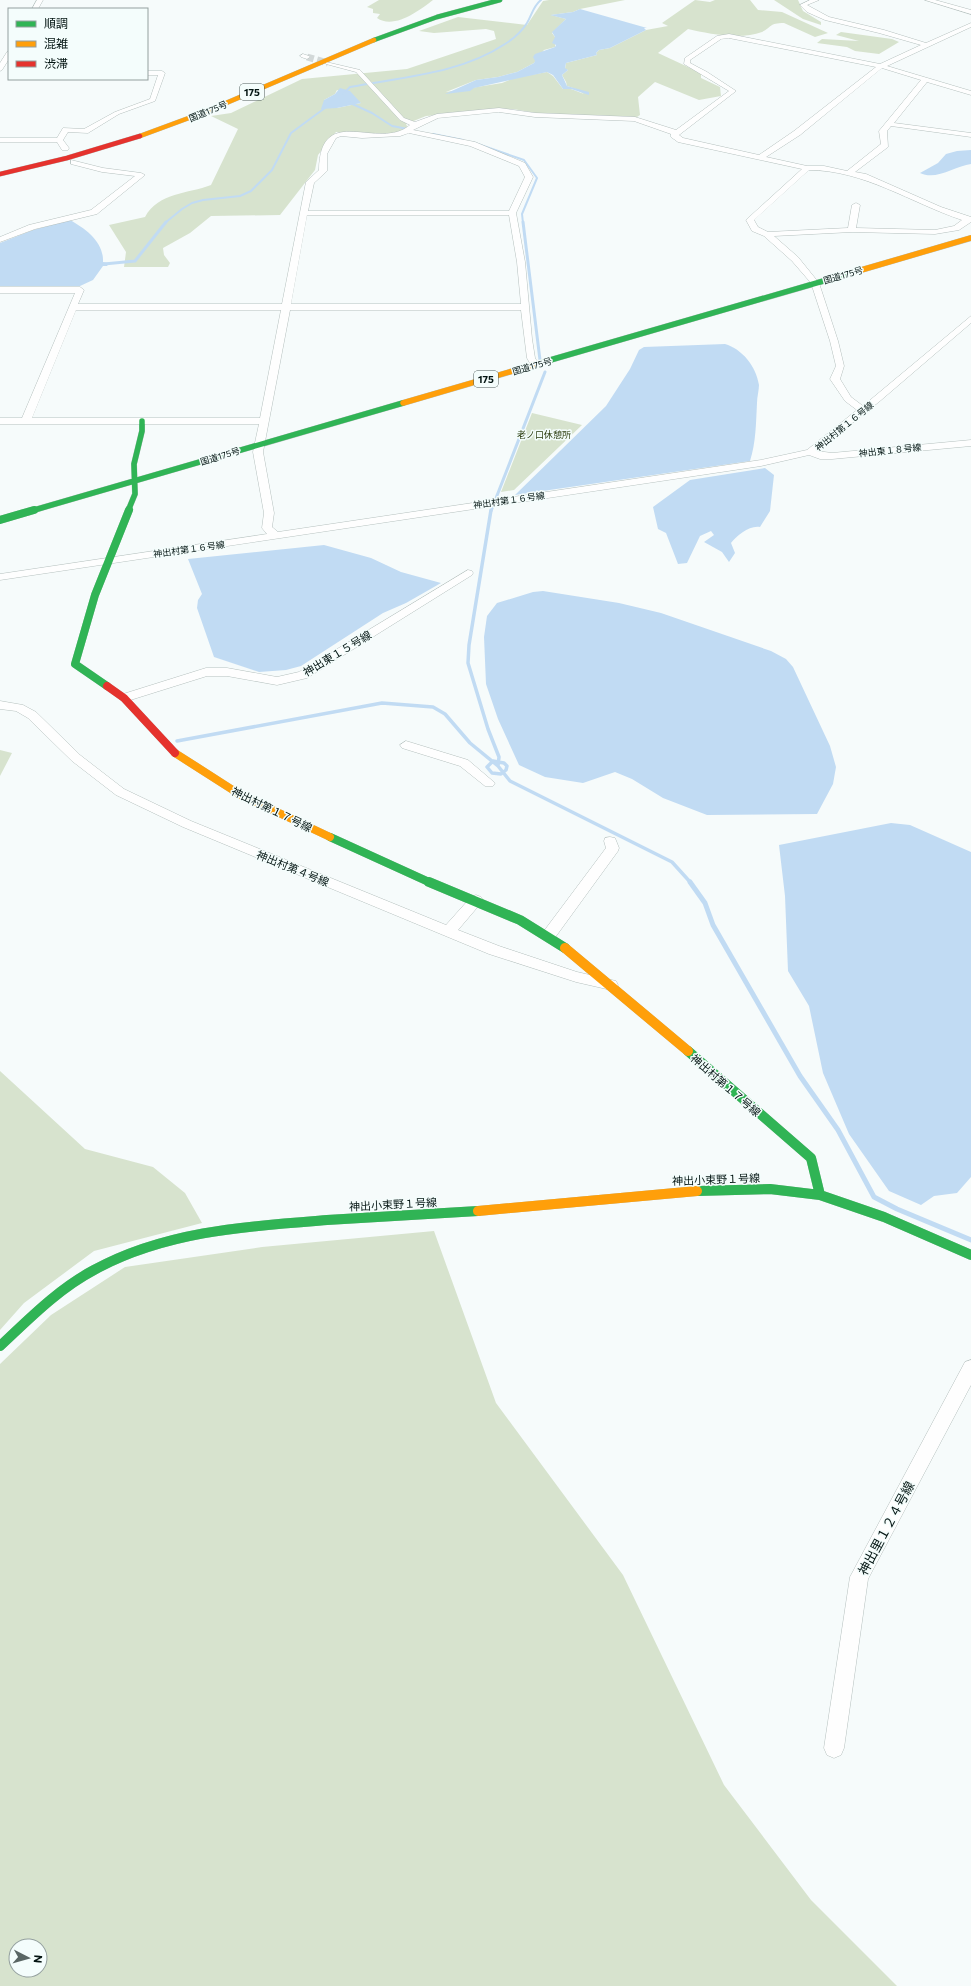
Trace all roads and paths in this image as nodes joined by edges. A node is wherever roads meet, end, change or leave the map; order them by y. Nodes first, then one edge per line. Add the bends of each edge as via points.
1 (500, 0) edge
2 (816, 0) edge
3 (928, 0) edge
4 (971, 12) edge
5 (971, 24) edge
6 (926, 45) junction
7 (8, 56) edge
8 (328, 63) tunnel mouth
9 (880, 66) junction
10 (2, 72) edge
11 (148, 73) edge
12 (926, 79) junction
13 (971, 93) edge
14 (888, 124) junction
15 (415, 125) junction
16 (408, 131) junction
17 (677, 133) junction
18 (971, 135) edge
19 (0, 140) edge
20 (59, 140) junction
21 (65, 148) dead end
22 (761, 157) junction
23 (74, 162) dead end
24 (807, 168) junction
25 (849, 173) junction
26 (0, 174) edge
27 (856, 205) dead end
28 (305, 213) junction
29 (512, 213) junction
30 (969, 220) edge
31 (852, 230) junction
32 (767, 234) junction
33 (971, 238) edge
34 (0, 240) edge
35 (815, 283) junction
36 (0, 290) edge
37 (74, 307) junction
38 (287, 307) junction
39 (525, 308) junction
40 (971, 319) edge
41 (535, 365) junction
42 (862, 410) junction
43 (263, 420) junction
44 (0, 421) edge
45 (26, 421) junction
46 (142, 421) junction
47 (971, 443) edge
48 (260, 444) junction
49 (810, 452) junction
50 (133, 482) junction
51 (0, 520) edge
52 (276, 536) junction
53 (110, 561) junction
54 (468, 574) dead end
55 (0, 577) edge
56 (124, 698) junction
57 (0, 704) edge
58 (406, 745) dead end
59 (489, 783) dead end
60 (610, 841) dead end
61 (476, 900) junction
62 (449, 931) junction
63 (549, 935) junction
64 (611, 985) junction
65 (820, 1195) junction
66 (971, 1255) edge
67 (0, 1346) edge
68 (971, 1368) edge
69 (834, 1748) dead end

1 - 26 main road, 国道175号 / 175 via 417,24 356,47 218,107 122,143
2 - 6 street via 803,5 806,9 834,21
3 - 4 street
5 - 6 street
6 - 9 street
7 - 10 street
8 - 15 street via 358,71 402,119
9 - 12 street
9 - 17 street via 771,43 729,36 719,37 686,59 687,64 733,91
9 - 22 street via 797,133
11 - 20 street via 162,73 153,100 117,113 85,131 66,130
12 - 13 street
12 - 14 street
14 - 18 street
14 - 25 street via 883,131 886,145
15 - 16 street
15 - 17 street via 437,116 506,110 535,115 635,119
16 - 28 street via 400,134 362,136 340,134 333,137 323,154 323,171 310,182
16 - 29 street via 472,144 522,165 529,177
17 - 22 street via 674,135 681,140
19 - 20 street
20 - 21 street
22 - 24 street
23 - 34 street via 102,170 141,175 94,212 32,227
24 - 25 street via 824,168
24 - 32 street via 750,220 755,229
25 - 30 street via 863,176
27 - 31 street
28 - 29 street
28 - 38 street
29 - 39 street via 521,262
30 - 31 street via 956,228 935,232
31 - 32 street
32 - 35 street
33 - 35 main road, 国道175号 / 175
35 - 41 main road, 国道175号 / 175
35 - 42 street via 840,366 835,379 848,399
36 - 37 street via 80,290
37 - 38 street
37 - 45 street
38 - 39 street
38 - 43 street
39 - 41 street via 531,358
40 - 42 street, 神出村第１６号線
41 - 48 main road, 国道175号 / 175
42 - 49 street, 神出村第１６号線
43 - 46 street
43 - 48 street
44 - 45 street
45 - 46 street
46 - 50 main road, 神出村第１７号線 via 143,434 138,446
47 - 49 street, 神出東１８号線 via 832,456 820,456
48 - 50 main road, 国道175号 / 175
48 - 52 street via 258,452 269,513 268,528
49 - 52 street, 神出村第１６号線 via 761,463
50 - 51 main road, 国道175号 / 175
50 - 53 main road, 神出村第１７号線 via 135,494
52 - 53 street, 神出村第１６号線
53 - 55 street, 神出村第１６号線
53 - 56 main road, 神出村第１７号線 via 95,595 75,664
54 - 56 street, 神出東１５号線 via 303,675 277,681 227,672 206,672
56 - 61 main road, 神出村第１７号線 via 176,754 239,794 400,870
57 - 62 street, 神出村第４号線 via 19,708 32,715 76,758 120,792 187,824
58 - 59 street via 464,763
60 - 63 street via 613,848
61 - 62 street
61 - 63 main road, 神出村第１７号線
62 - 64 street, 神出村第４号線 via 494,950 576,977
63 - 64 main road, 神出村第１７号線
64 - 65 main road, 神出村第１７号線 via 811,1158
65 - 66 main road via 884,1217
65 - 67 main road, 神出小束野１号線 via 770,1189 716,1189 494,1210 257,1226 188,1236 143,1248 94,1269 60,1290
68 - 69 street, 神出里１２４号線 via 859,1577

